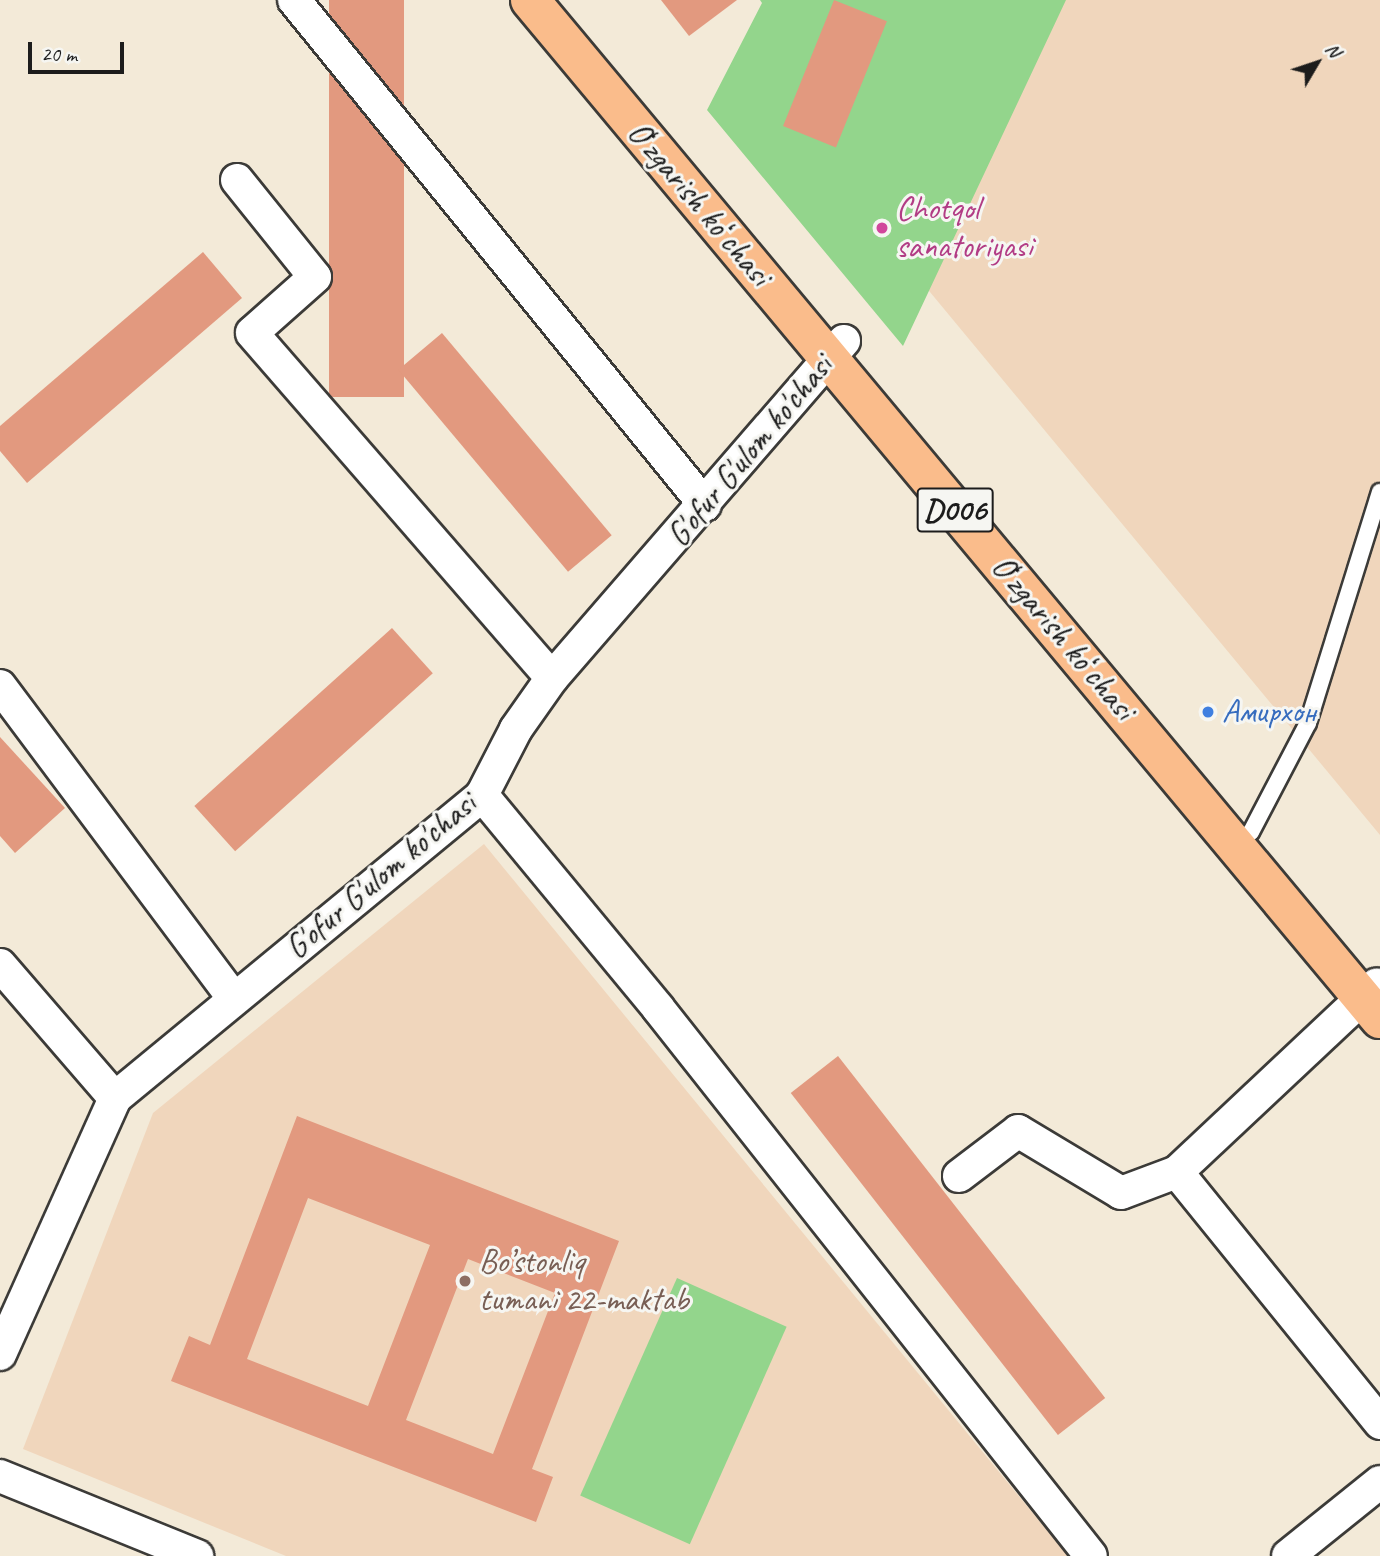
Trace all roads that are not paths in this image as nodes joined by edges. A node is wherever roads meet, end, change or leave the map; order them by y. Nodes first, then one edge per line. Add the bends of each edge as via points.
1 (293, 0) edge
2 (530, 0) edge
3 (556, 0) edge
4 (237, 180) dead end
5 (836, 350) junction
6 (1380, 492) edge
7 (705, 505) junction
8 (552, 678) junction
9 (0, 686) edge
10 (482, 795) junction
11 (1244, 838) junction
12 (0, 965) edge
13 (233, 997) junction
14 (1374, 997) edge
15 (115, 1098) junction
16 (1177, 1172) junction
17 (959, 1176) dead end
18 (0, 1354) edge
19 (1380, 1423) edge
20 (0, 1476) edge
21 (1380, 1482) edge
22 (197, 1556) edge
23 (1091, 1556) edge
24 (1288, 1556) edge

1 - 7 street
2 - 5 main road, Oʻzgarish koʻchasi / D006
3 - 5 main road, Oʻzgarish koʻchasi / D006
4 - 8 street via 315,277 252,334
5 - 7 street, G'ofur G'ulom ko'chasi
5 - 11 main road, Oʻzgarish koʻchasi / D006
6 - 11 lane via 1308,723
7 - 8 street, G'ofur G'ulom ko'chasi
8 - 10 street, G'ofur G'ulom ko'chasi via 516,729
9 - 13 street
10 - 13 street, G'ofur G'ulom ko'chasi
10 - 23 street via 658,1008
11 - 14 main road, Oʻzgarish koʻchasi / D006
12 - 15 street
13 - 15 street, G'ofur G'ulom ko'chasi
14 - 16 street
15 - 18 street, G'ofur G'ulom ko'chasi
16 - 17 street via 1121,1193 1018,1131
16 - 19 street
20 - 22 street
21 - 24 street

